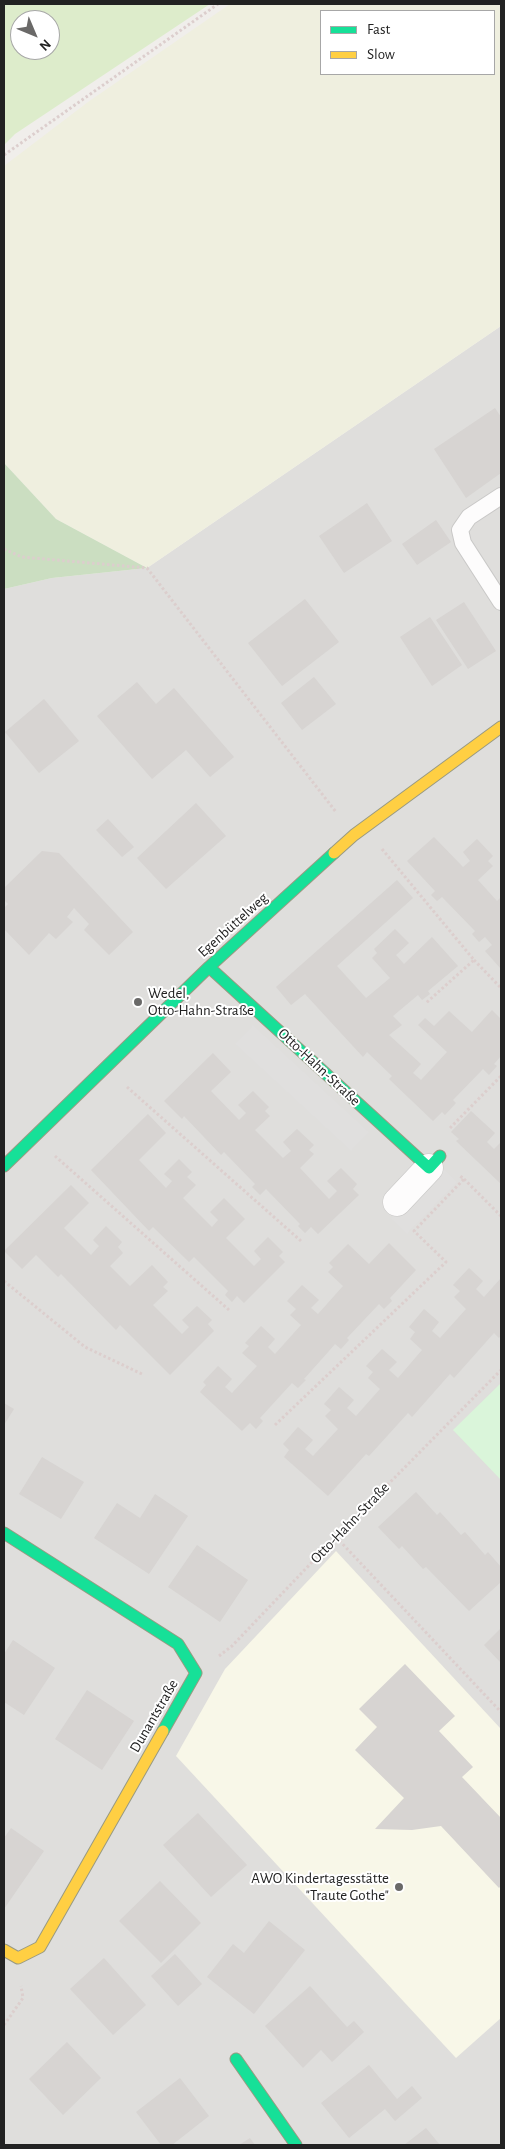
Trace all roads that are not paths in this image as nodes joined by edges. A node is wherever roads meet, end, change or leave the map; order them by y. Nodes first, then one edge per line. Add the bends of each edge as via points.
1 (501, 496) edge
2 (501, 602) edge
3 (501, 727) edge
4 (210, 966) junction
5 (430, 1161) joint
6 (4, 1166) edge
7 (397, 1202) dead end
8 (4, 1533) edge
9 (4, 1950) edge
10 (236, 2059) dead end
11 (296, 2145) edge

1 - 2 lane via 469,517 460,530 463,543
3 - 4 street, Egenbüttelweg via 354,835
4 - 5 street, Otto-Hahn-Straße
4 - 6 street, Egenbüttelweg
5 - 7 street
8 - 9 street, Dunantstraße via 178,1644 196,1673 40,1947 18,1958
10 - 11 street

